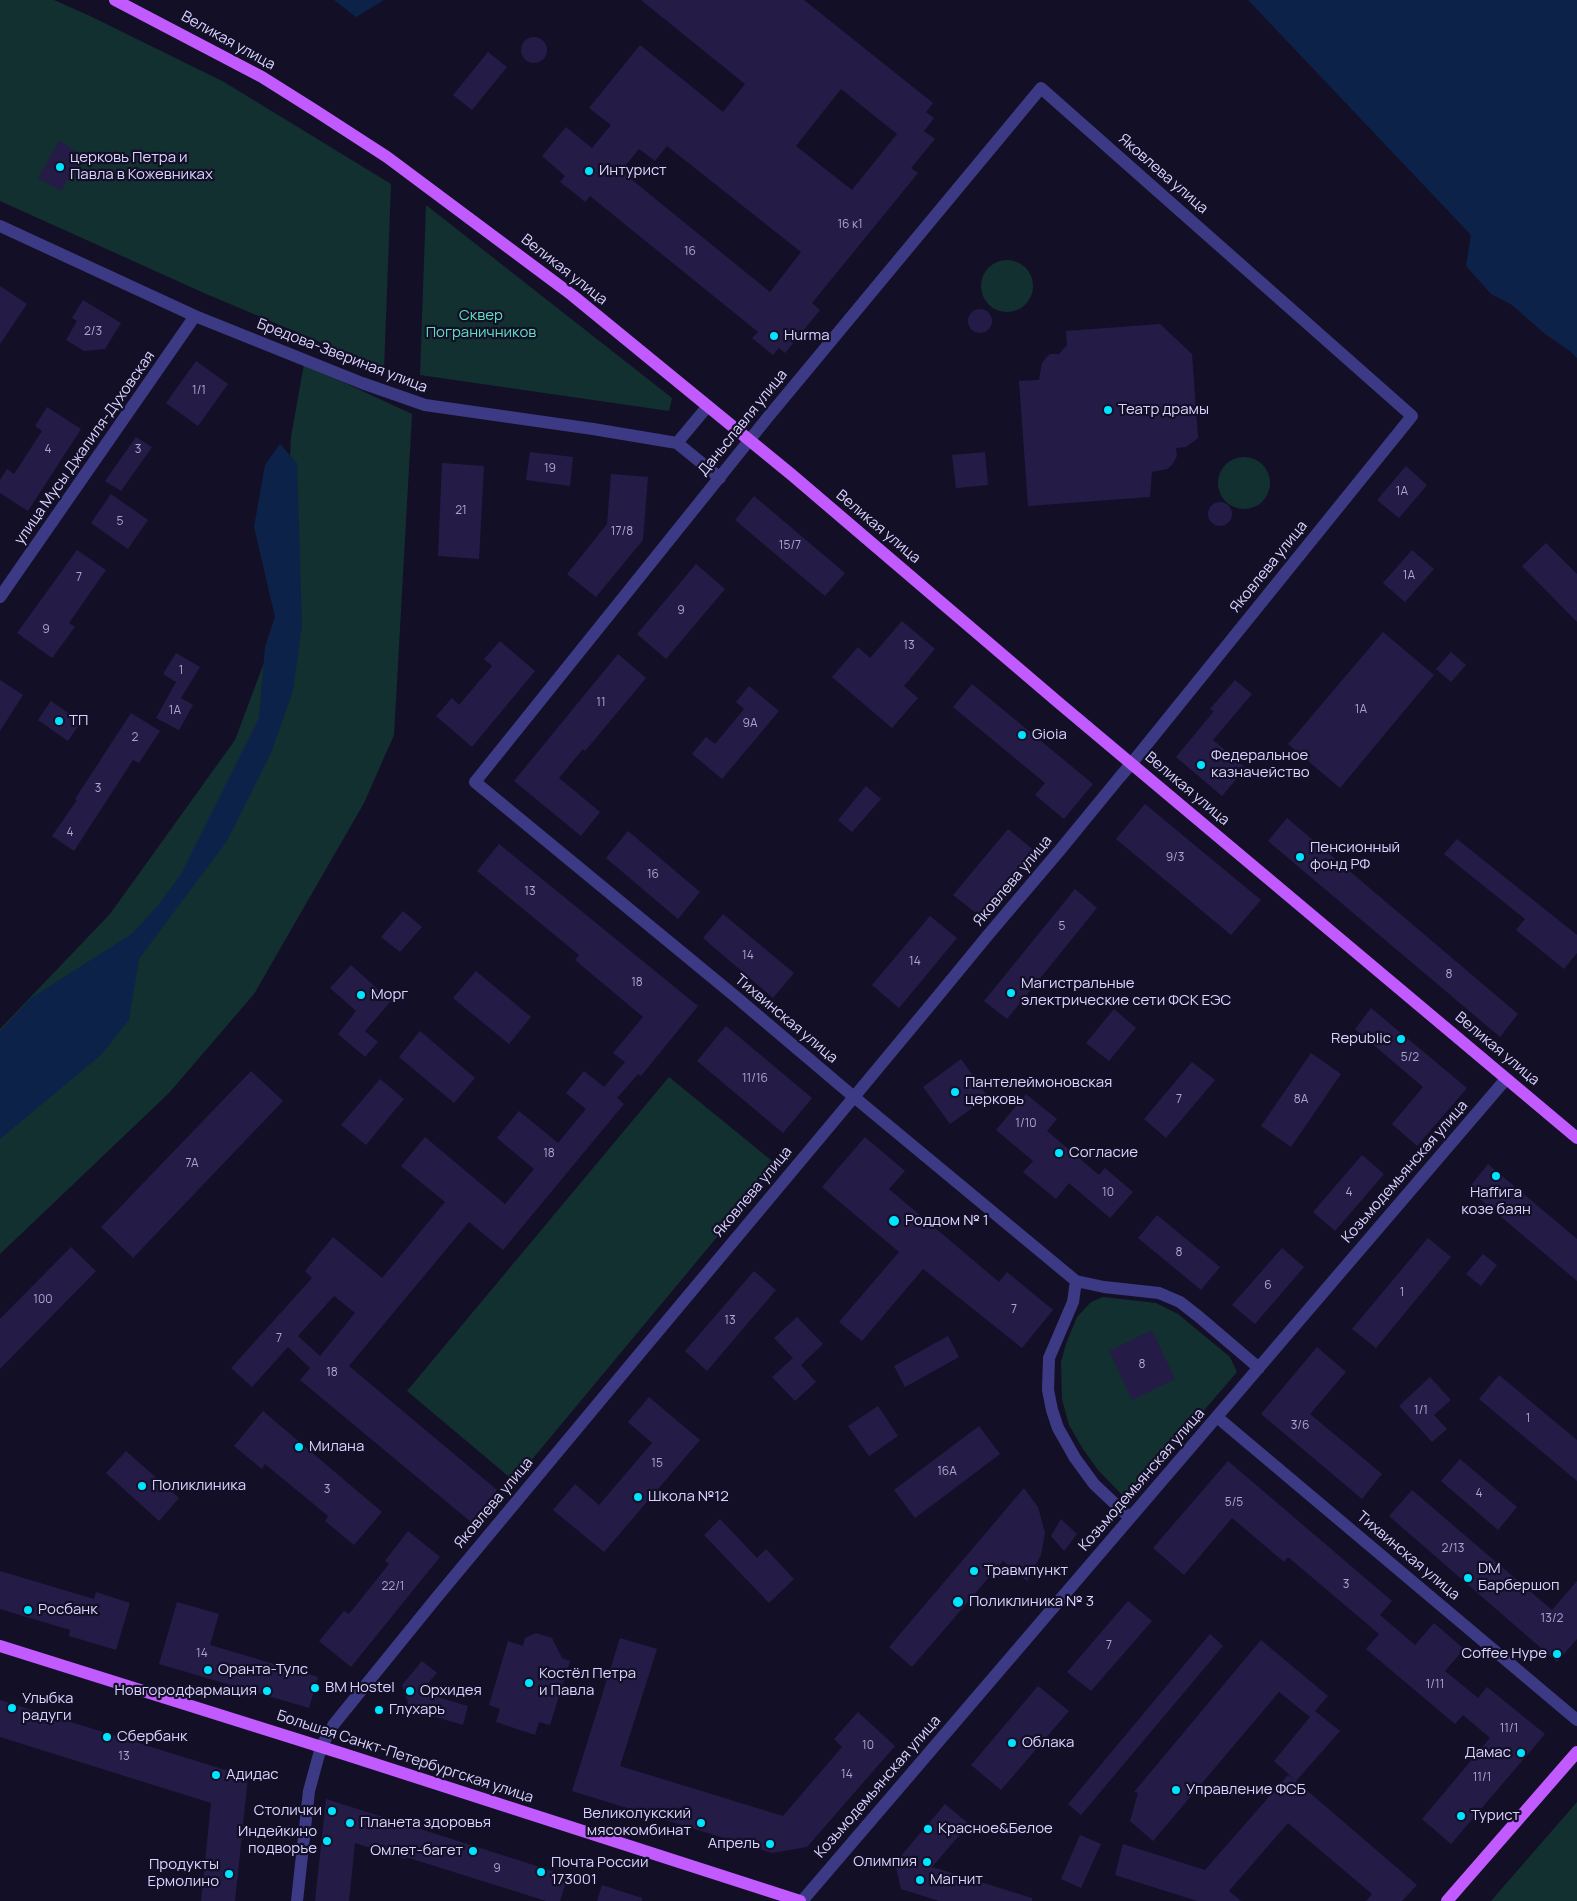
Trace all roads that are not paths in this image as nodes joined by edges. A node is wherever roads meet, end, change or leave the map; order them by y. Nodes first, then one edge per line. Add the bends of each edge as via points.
1 (115, 0) edge
2 (1040, 88) joint
3 (0, 226) edge
4 (196, 316) junction
5 (707, 407) junction
6 (750, 441) junction
7 (677, 443) junction
8 (720, 478) junction
9 (0, 597) edge
10 (1131, 764) junction
11 (475, 782) joint
12 (1506, 1079) junction
13 (854, 1097) junction
14 (1577, 1138) edge
15 (1076, 1281) junction
16 (1258, 1368) junction
17 (1217, 1417) junction
18 (1130, 1518) junction
19 (0, 1646) edge
20 (1577, 1720) edge
21 (321, 1747) junction
22 (1577, 1752) edge
23 (297, 1901) edge
24 (801, 1901) edge
25 (1447, 1901) edge

1 - 5 main road, Великая улица via 262,77 387,157 565,289
2 - 6 street, Даньславля улица
2 - 10 street, Яковлева улица via 1412,416
3 - 4 street, Бредова-Звериная улица
4 - 7 street, Бредова-Звериная улица via 425,405
4 - 9 street, улица Мусы Джалиля-Духовская
5 - 6 main road, Великая улица
5 - 7 street
6 - 8 street, Даньславля улица
6 - 10 main road, Великая улица
7 - 8 street
8 - 11 street, Даньславля улица
10 - 12 main road, Великая улица
10 - 13 street, Яковлева улица
11 - 13 street, Тихвинская улица
12 - 14 main road, Великая улица
12 - 16 street, Козьмодемьянская улица
13 - 15 street, Тихвинская улица
13 - 21 street, Яковлева улица via 436,1597 334,1724
15 - 16 street, Тихвинская улица via 1159,1292 1180,1302
15 - 18 street via 1073,1302 1049,1358 1048,1390 1052,1410 1075,1458 1094,1484
16 - 17 street, Козьмодемьянская улица
17 - 18 street, Козьмодемьянская улица
17 - 20 street, Тихвинская улица
18 - 24 street, Козьмодемьянская улица
19 - 21 main road, Большая Санкт-Петербургская улица
21 - 23 street, Яковлева улица via 309,1791
21 - 24 main road, Большая Санкт-Петербургская улица
22 - 25 main road

